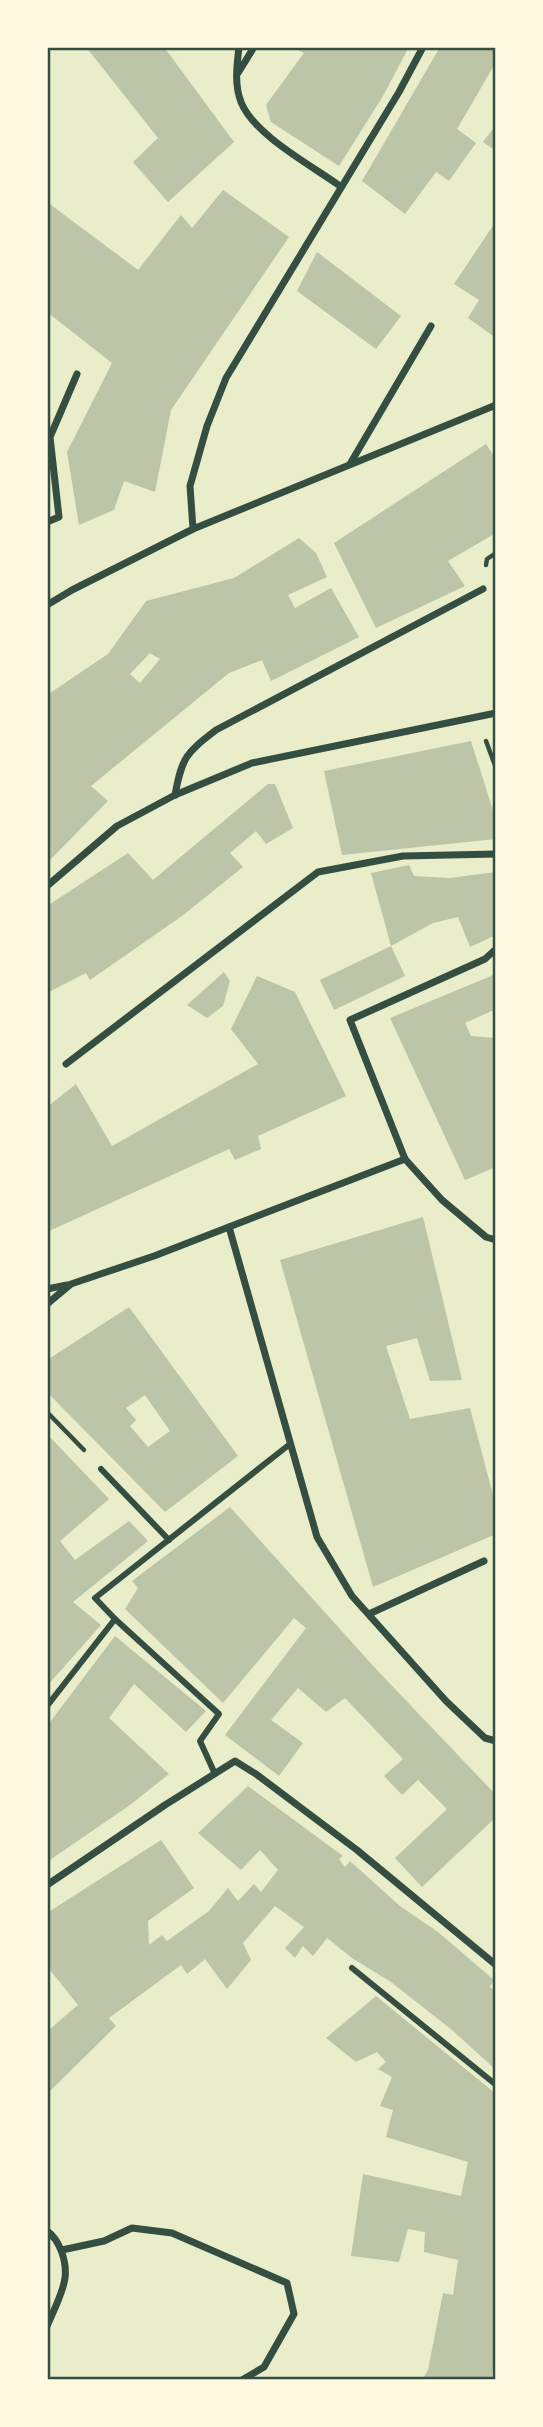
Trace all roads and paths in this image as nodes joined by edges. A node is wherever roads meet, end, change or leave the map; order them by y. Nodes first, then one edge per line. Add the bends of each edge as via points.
1 (239, 47) edge
2 (254, 47) edge
3 (423, 47) edge
4 (236, 77) junction
5 (340, 186) junction
6 (431, 326) dead end
7 (77, 374) dead end
8 (496, 405) edge
9 (349, 465) junction
10 (47, 522) edge
11 (193, 529) junction
12 (484, 589) dead end
13 (47, 605) edge
14 (496, 713) edge
15 (175, 794) junction
16 (496, 854) edge
17 (47, 886) edge
18 (496, 949) edge
19 (66, 1064) dead end
20 (405, 1159) junction
21 (229, 1227) junction
22 (496, 1240) edge
23 (71, 1284) junction
24 (47, 1289) edge
25 (47, 1304) edge
26 (47, 1412) edge
27 (290, 1444) junction
28 (101, 1469) joint
29 (169, 1540) junction
30 (484, 1562) dead end
31 (369, 1614) junction
32 (115, 1619) junction
33 (47, 1706) edge
34 (496, 1741) edge
35 (215, 1774) junction
36 (47, 1885) edge
37 (496, 1965) edge
38 (352, 1968) dead end
39 (495, 2084) edge
40 (47, 2231) edge
41 (62, 2250) junction
42 (47, 2326) edge
43 (242, 2380) edge

1 - 4 street
2 - 4 street
3 - 5 street
4 - 5 street via 241,102 258,129
5 - 11 street via 226,379 190,486
6 - 9 street
7 - 10 street via 50,437 59,517
8 - 9 street
9 - 11 street
11 - 13 street
12 - 15 street via 216,730 194,747 181,766
14 - 15 street via 252,763
15 - 17 street via 117,826
16 - 19 street via 403,856 318,872
18 - 20 street via 485,959 350,1020
20 - 21 street
20 - 22 street via 442,1200 486,1237
21 - 23 street
21 - 27 street
23 - 24 street
23 - 25 street
26 - 28 path
27 - 29 street
27 - 31 street via 317,1537 352,1596
28 - 29 street
29 - 32 street via 95,1598
30 - 31 street
31 - 34 street via 446,1701 485,1738
32 - 33 street
32 - 35 street via 219,1714 200,1741
35 - 36 street
35 - 37 street via 235,1761 256,1774
38 - 39 street
40 - 41 street
41 - 42 street via 66,2277
41 - 43 street via 104,2241 132,2228 172,2233 286,2283 294,2314 264,2367

